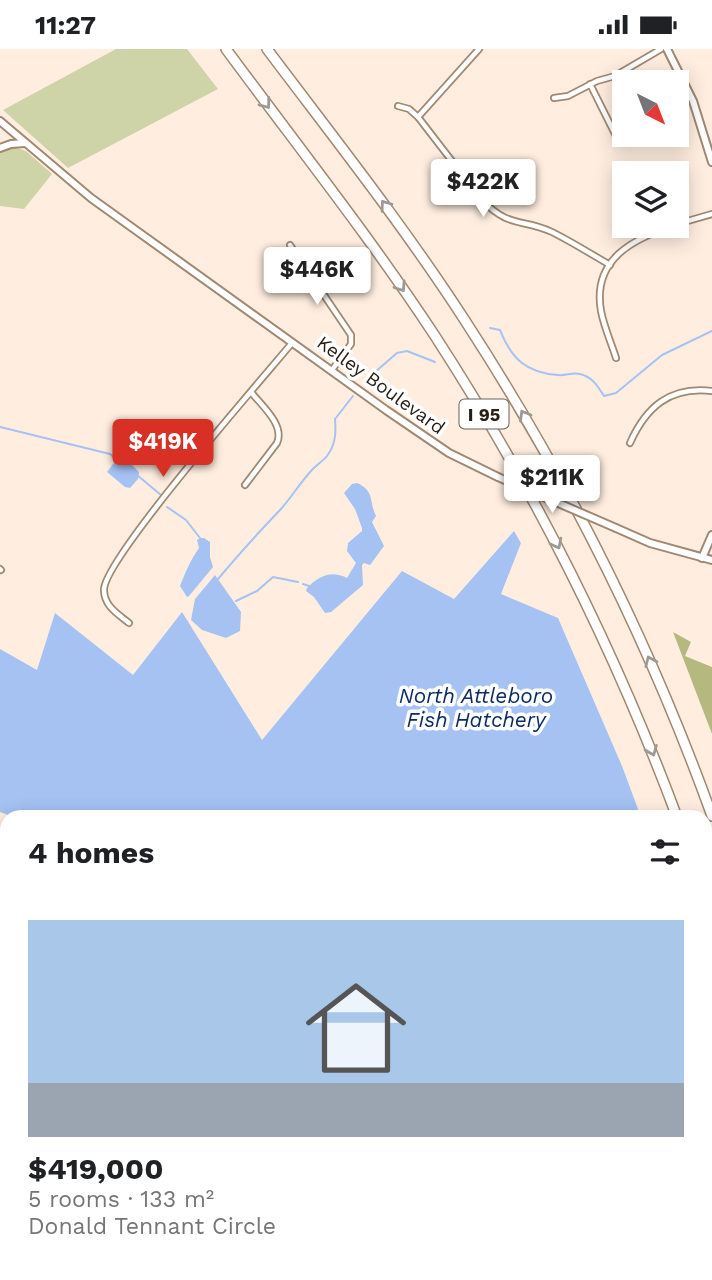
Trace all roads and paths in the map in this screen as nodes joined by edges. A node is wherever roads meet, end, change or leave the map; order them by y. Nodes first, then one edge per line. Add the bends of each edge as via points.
1 (226, 49) edge
2 (267, 49) edge
3 (479, 49) edge
4 (662, 49) edge
5 (667, 49) edge
6 (590, 84) junction
7 (554, 98) dead end
8 (398, 106) dead end
9 (418, 117) junction
10 (0, 121) edge
11 (612, 128) edge
12 (25, 143) junction
13 (0, 148) edge
14 (711, 158) edge
15 (712, 214) edge
16 (689, 221) edge
17 (638, 238) edge
18 (290, 245) dead end
19 (610, 265) junction
20 (293, 342) junction
21 (616, 358) dead end
22 (332, 370) junction
23 (712, 391) edge
24 (251, 393) junction
25 (631, 443) dead end
26 (245, 485) dead end
27 (712, 535) edge
28 (702, 558) junction
29 (712, 560) edge
30 (129, 623) dead end
31 (692, 760) junction
32 (712, 806) edge
33 (674, 810) edge
34 (710, 810) edge

1 -> 33 highway, I 95 via 390,271 504,448 597,626
31 -> 2 highway, I 95 via 623,602 519,407 426,263
3 - 9 street
4 - 6 street via 615,76
5 - 14 main road via 693,101
6 - 7 street
6 - 11 street
8 - 9 street
9 - 19 street via 495,212 511,222 552,233
10 - 12 main road, Kelley Boulevard
12 - 13 main road
12 - 20 main road, Kelley Boulevard via 91,198
15 - 16 street
17 - 19 street
18 - 22 street via 351,335 351,344
19 - 21 street via 600,307
20 - 22 main road, Kelley Boulevard
20 - 24 street
22 - 28 main road, Kelley Boulevard, bridge via 449,453 616,529
23 - 25 street via 684,392 660,402 639,423
24 - 26 street via 280,435
24 - 30 street via 110,571 105,599
27 - 28 main road
28 - 29 main road, Kelley Boulevard
31 - 32 highway
31 - 34 highway, I 95

